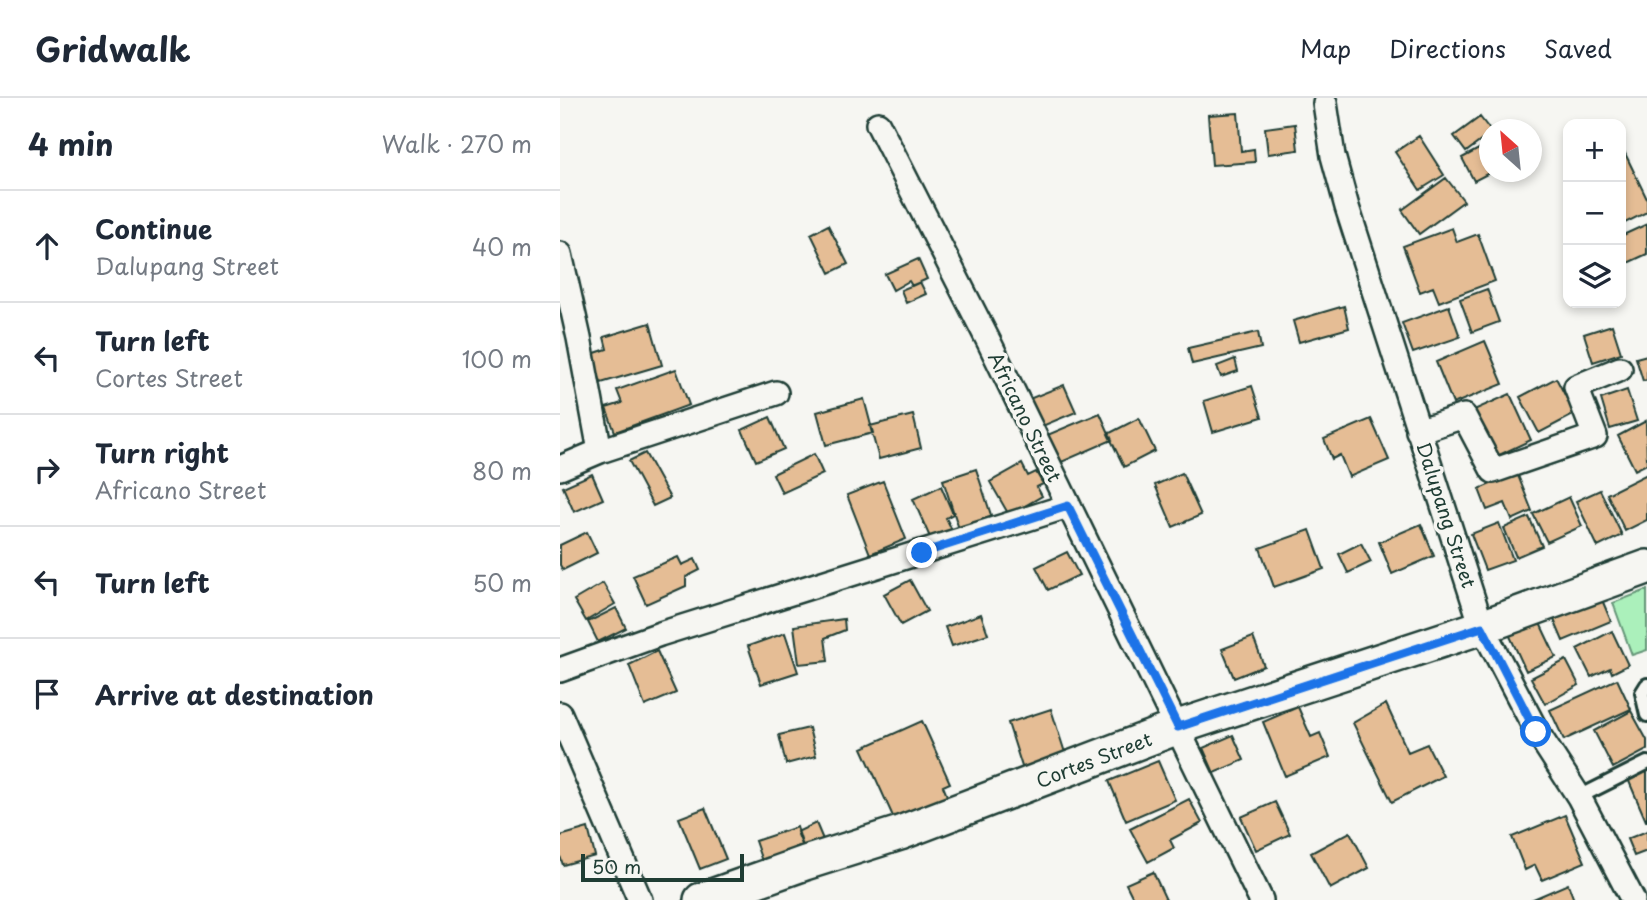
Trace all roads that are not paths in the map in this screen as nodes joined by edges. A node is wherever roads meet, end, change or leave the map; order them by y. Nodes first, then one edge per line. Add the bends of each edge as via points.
1 (1325, 103) dead end
2 (878, 124) dead end
3 (560, 254) edge
4 (1620, 369) dead end
5 (776, 393) dead end
6 (1418, 431) junction
7 (600, 451) junction
8 (560, 468) edge
9 (1068, 506) junction
10 (1647, 568) edge
11 (1482, 627) junction
12 (560, 670) edge
13 (1647, 685) edge
14 (560, 714) edge
15 (1647, 715) edge
16 (1178, 727) junction
17 (570, 761) edge
18 (1647, 763) edge
19 (1579, 797) junction
20 (639, 900) edge
21 (701, 900) edge
22 (1261, 900) edge
23 (1633, 900) edge

1 - 6 street, Dalupang Street via 1347,207
2 - 9 street, Africano Street
3 - 7 street
4 - 6 street via 1576,387 1595,436 1493,471 1464,416
5 - 7 street
6 - 11 street, Dalupang Street
7 - 8 street
9 - 12 street
9 - 16 street, Africano Street
10 - 11 street, Cortes Street
11 - 16 street, Cortes Street
11 - 19 street, Dalupang Street via 1536,732
13 - 15 lane via 1642,694
14 - 17 street
16 - 21 street, Cortes Street via 900,833
16 - 22 street, Africano Street
17 - 20 street
18 - 19 lane
19 - 23 street, Dalupang Street

